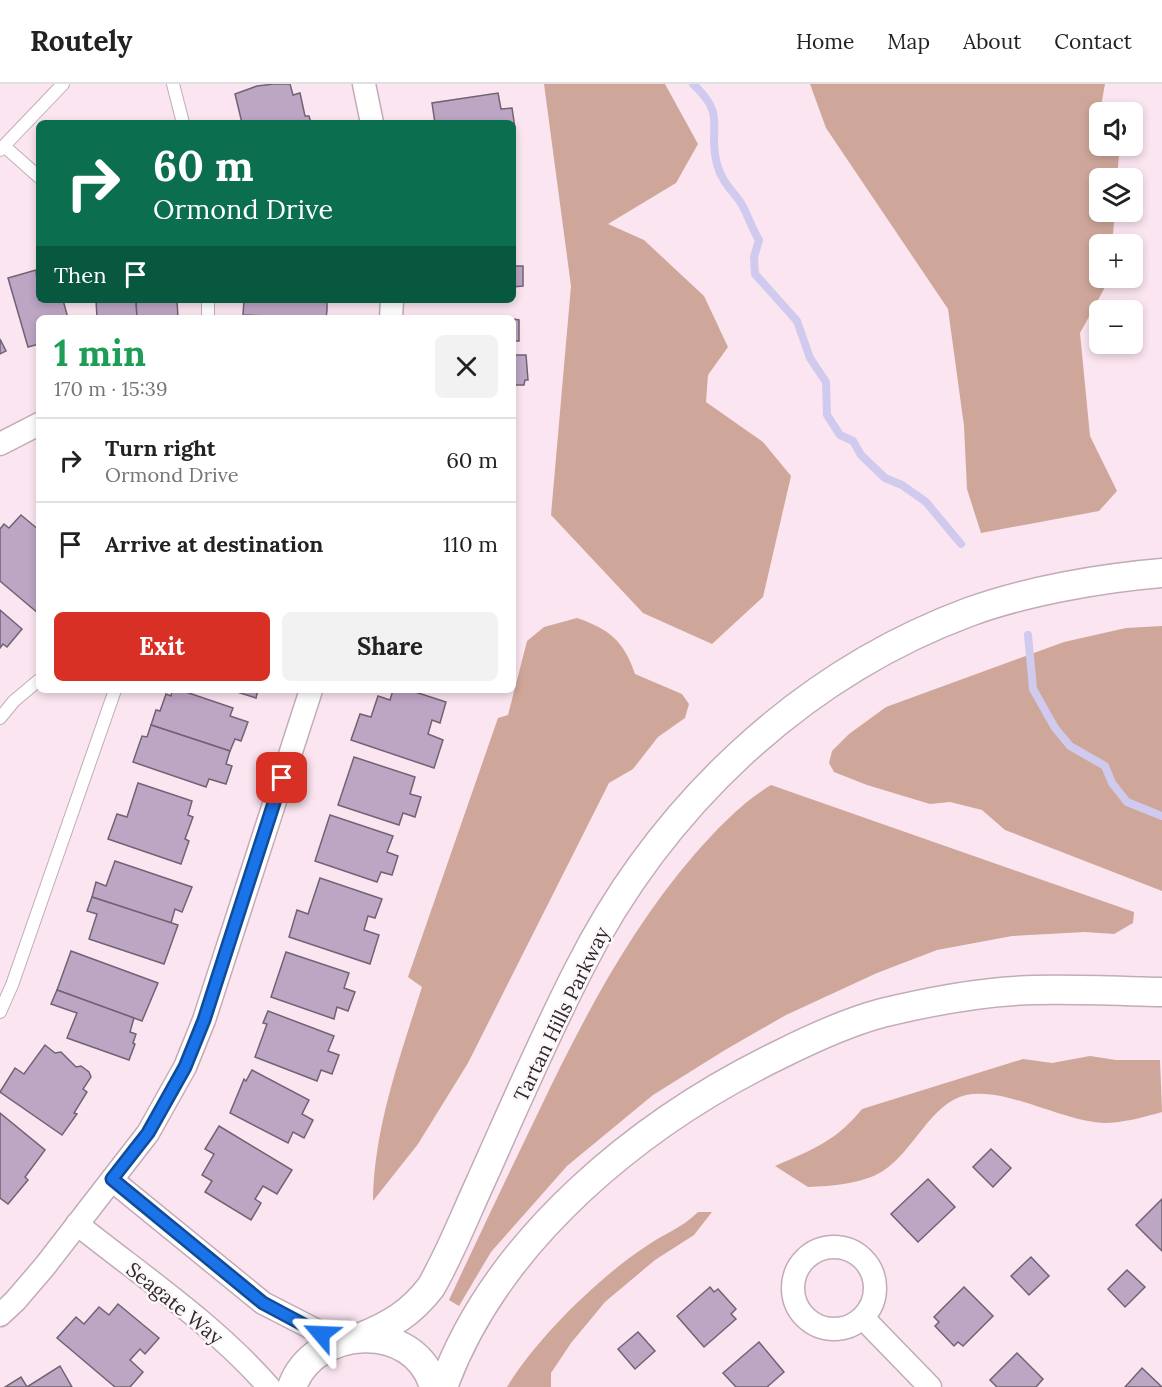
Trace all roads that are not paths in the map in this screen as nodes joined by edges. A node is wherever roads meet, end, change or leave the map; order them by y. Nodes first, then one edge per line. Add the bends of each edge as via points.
1 (63, 84) edge
2 (173, 84) edge
3 (364, 84) edge
4 (182, 120) edge
5 (371, 120) edge
6 (2, 148) edge
7 (36, 175) edge
8 (36, 426) edge
9 (0, 444) edge
10 (1162, 573) edge
11 (36, 683) edge
12 (114, 693) edge
13 (310, 693) edge
14 (0, 718) edge
15 (1162, 992) edge
16 (0, 1012) edge
17 (112, 1179) junction
18 (77, 1224) junction
19 (0, 1315) edge
20 (863, 1318) dead end
21 (349, 1339) junction
22 (268, 1387) edge
23 (292, 1387) edge
24 (434, 1387) edge
25 (443, 1387) edge
26 (930, 1387) edge

1 - 6 lane
2 - 4 lane
3 - 5 street
6 - 7 lane
8 - 9 street
10 - 21 street, Tartan Hills Parkway via 1039,593 971,611 917,634 844,673 735,757 656,844 580,967 431,1287 399,1320
11 - 14 lane
12 - 16 lane
13 - 17 street via 204,1020 185,1067 148,1133
15 - 25 street via 1034,990 961,997 880,1014 812,1039 744,1072 640,1139 577,1193 523,1251 494,1290 466,1334
17 - 18 street
17 - 21 street via 263,1303
18 - 19 street
18 - 22 street, Seagate Way via 202,1324
20 - 26 street
21 - 23 street, Tartan Hills Parkway via 312,1356
21 - 24 street via 379,1338 396,1344 424,1367

